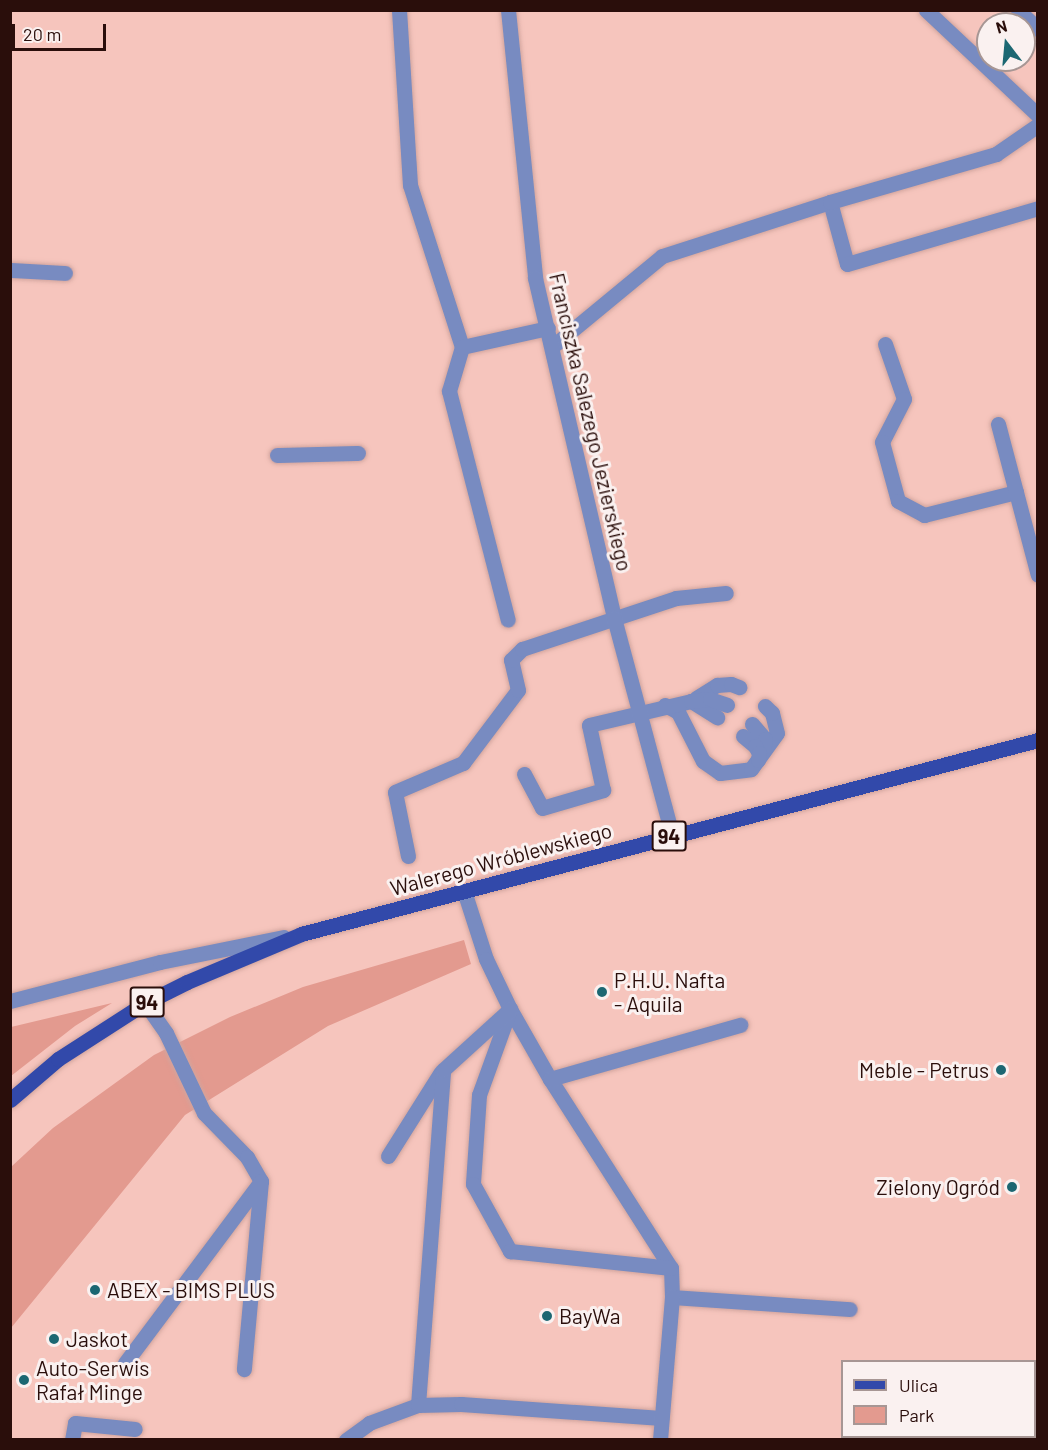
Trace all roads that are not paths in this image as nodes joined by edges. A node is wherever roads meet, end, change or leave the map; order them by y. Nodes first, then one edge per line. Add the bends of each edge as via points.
1 (399, 10) edge
2 (508, 10) edge
3 (926, 10) edge
4 (1018, 10) edge
5 (1038, 29) edge
6 (1036, 127) edge
7 (830, 202) junction
8 (1038, 208) edge
9 (10, 270) edge
10 (65, 273) dead end
11 (548, 328) junction
12 (885, 344) dead end
13 (553, 346) junction
14 (462, 347) junction
15 (998, 424) dead end
16 (358, 453) dead end
17 (277, 455) dead end
18 (1016, 492) junction
19 (1038, 575) edge
20 (726, 593) dead end
21 (614, 618) junction
22 (508, 620) dead end
23 (739, 687) dead end
24 (691, 701) junction
25 (666, 705) junction
26 (765, 706) dead end
27 (722, 711) dead end
28 (638, 712) junction
29 (748, 730) dead end
30 (1038, 740) edge
31 (758, 760) junction
32 (524, 774) dead end
33 (672, 835) junction
34 (408, 856) dead end
35 (464, 891) junction
36 (301, 934) junction
37 (10, 1001) edge
38 (145, 1003) junction
39 (510, 1009) junction
40 (740, 1025) dead end
41 (443, 1070) junction
42 (550, 1079) junction
43 (10, 1100) edge
44 (388, 1156) dead end
45 (261, 1181) junction
46 (671, 1268) junction
47 (672, 1297) junction
48 (850, 1309) dead end
49 (124, 1363) dead end
50 (244, 1369) dead end
51 (418, 1405) junction
52 (662, 1418) junction
53 (135, 1429) dead end
54 (72, 1440) edge
55 (346, 1440) edge
56 (660, 1440) edge

1 - 14 street via 410,185
2 - 11 street, Franciszka Salezego Jezierskiego via 536,278
3 - 6 street
4 - 5 street
6 - 7 street via 996,154
7 - 8 street via 847,264
7 - 13 street via 662,256
9 - 10 street
11 - 13 street, Franciszka Salezego Jezierskiego
11 - 14 street
12 - 18 street via 904,399 882,442 898,501 924,515
13 - 21 street, Franciszka Salezego Jezierskiego
14 - 22 street via 449,391
15 - 18 street
16 - 17 street
18 - 19 street
20 - 21 street via 676,598
21 - 28 street, Franciszka Salezego Jezierskiego
21 - 34 street via 522,649 511,660 518,690 463,763 395,792
23 - 24 street via 717,685
24 - 25 street
24 - 27 street
25 - 28 street
25 - 31 street via 678,712 703,761 720,773 751,769
26 - 31 street via 772,713 777,733
28 - 32 street via 589,725 603,790 542,808
28 - 33 street, Franciszka Salezego Jezierskiego
29 - 31 street via 759,753
30 - 33 main road, Walerego Wróblewskiego / 94
33 - 35 main road, Walerego Wróblewskiego / 94
35 - 36 main road, Walerego Wróblewskiego / 94
35 - 39 street via 486,959
36 - 37 street via 160,962
36 - 38 main road, Walerego Wróblewskiego / 94
38 - 43 main road, Walerego Wróblewskiego / 94 via 58,1059
38 - 45 street via 165,1033 204,1113 247,1157
39 - 41 street
39 - 42 street
39 - 46 street via 479,1095 473,1184 510,1251
40 - 42 street
41 - 44 street
41 - 51 street
42 - 46 street
45 - 49 street
45 - 50 street
46 - 47 street
47 - 48 street
47 - 52 street
51 - 52 street via 461,1404
51 - 55 street via 369,1423
52 - 56 street
53 - 54 street via 75,1423

